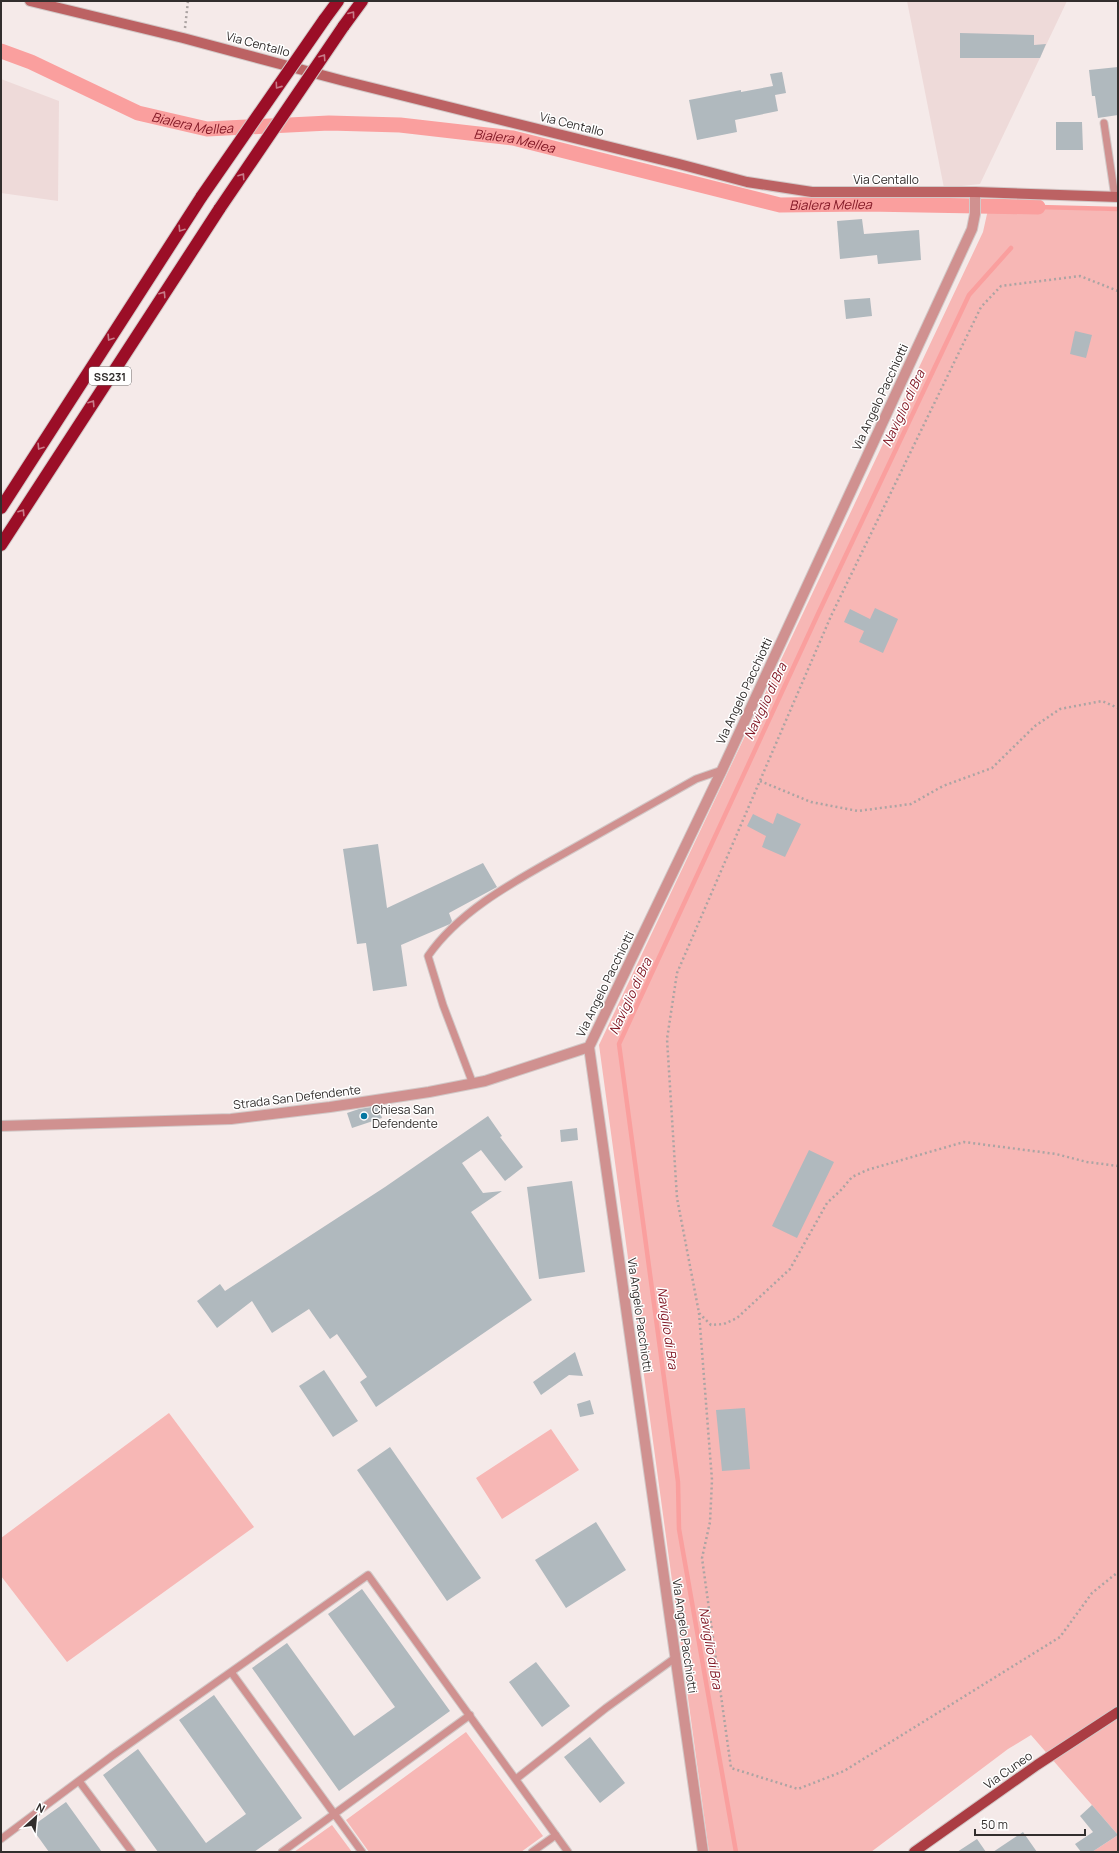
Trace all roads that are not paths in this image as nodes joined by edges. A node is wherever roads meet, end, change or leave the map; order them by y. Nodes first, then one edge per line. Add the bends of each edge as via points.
1 (30, 1) edge
2 (338, 1) edge
3 (362, 1) edge
4 (1104, 123) dead end
5 (976, 196) junction
6 (1116, 197) edge
7 (1, 508) edge
8 (1, 545) edge
9 (722, 770) junction
10 (589, 1047) junction
11 (473, 1084) junction
12 (1, 1126) edge
13 (675, 1658) junction
14 (231, 1672) junction
15 (1118, 1712) edge
16 (470, 1715) junction
17 (516, 1779) junction
18 (79, 1781) junction
19 (334, 1814) junction
20 (556, 1835) junction
21 (1, 1839) edge
22 (132, 1852) edge
23 (282, 1852) edge
24 (362, 1852) edge
25 (532, 1852) edge
26 (568, 1852) edge
27 (703, 1852) edge
28 (914, 1852) edge

1 - 5 main road, Via Centallo via 747,182 812,192
2 -> 7 highway, SS231, bridge via 202,196
8 -> 3 highway, SS231, bridge via 220,208
4 - 6 lane
5 - 6 main road, Via Centallo
5 - 9 street, Via Angelo Pacchiotti via 972,229
9 - 10 street, Via Angelo Pacchiotti
9 - 11 lane via 696,779 505,887 439,940 428,956
10 - 11 street, Strada San Defendente
10 - 13 street, Via Angelo Pacchiotti
11 - 12 street, Strada San Defendente via 231,1119
13 - 17 lane
13 - 27 street, Via Angelo Pacchiotti
14 - 16 lane via 368,1575
14 - 18 lane
14 - 19 lane
15 - 28 main road, Via Cuneo via 1037,1765
16 - 17 lane
16 - 19 lane
17 - 20 lane
18 - 21 lane
18 - 22 lane
19 - 23 lane
19 - 24 lane
20 - 25 lane
20 - 26 lane

